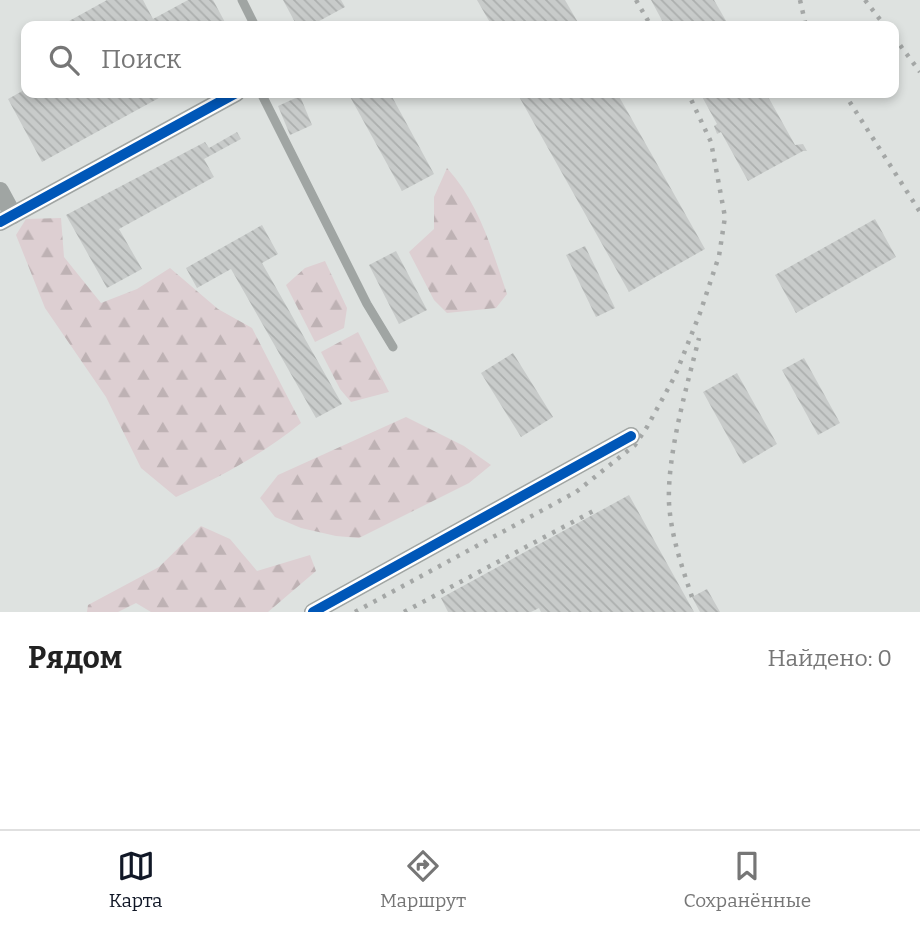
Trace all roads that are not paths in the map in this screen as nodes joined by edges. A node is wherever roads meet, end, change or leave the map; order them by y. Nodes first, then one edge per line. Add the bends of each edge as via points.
1 (242, 0) edge
2 (252, 21) edge
3 (227, 98) edge
4 (264, 98) edge
5 (0, 191) edge
6 (6, 218) edge
7 (393, 347) dead end
8 (631, 436) dead end
9 (313, 612) edge

1 - 2 lane
3 - 6 street
4 - 7 lane
5 - 6 street
8 - 9 street

